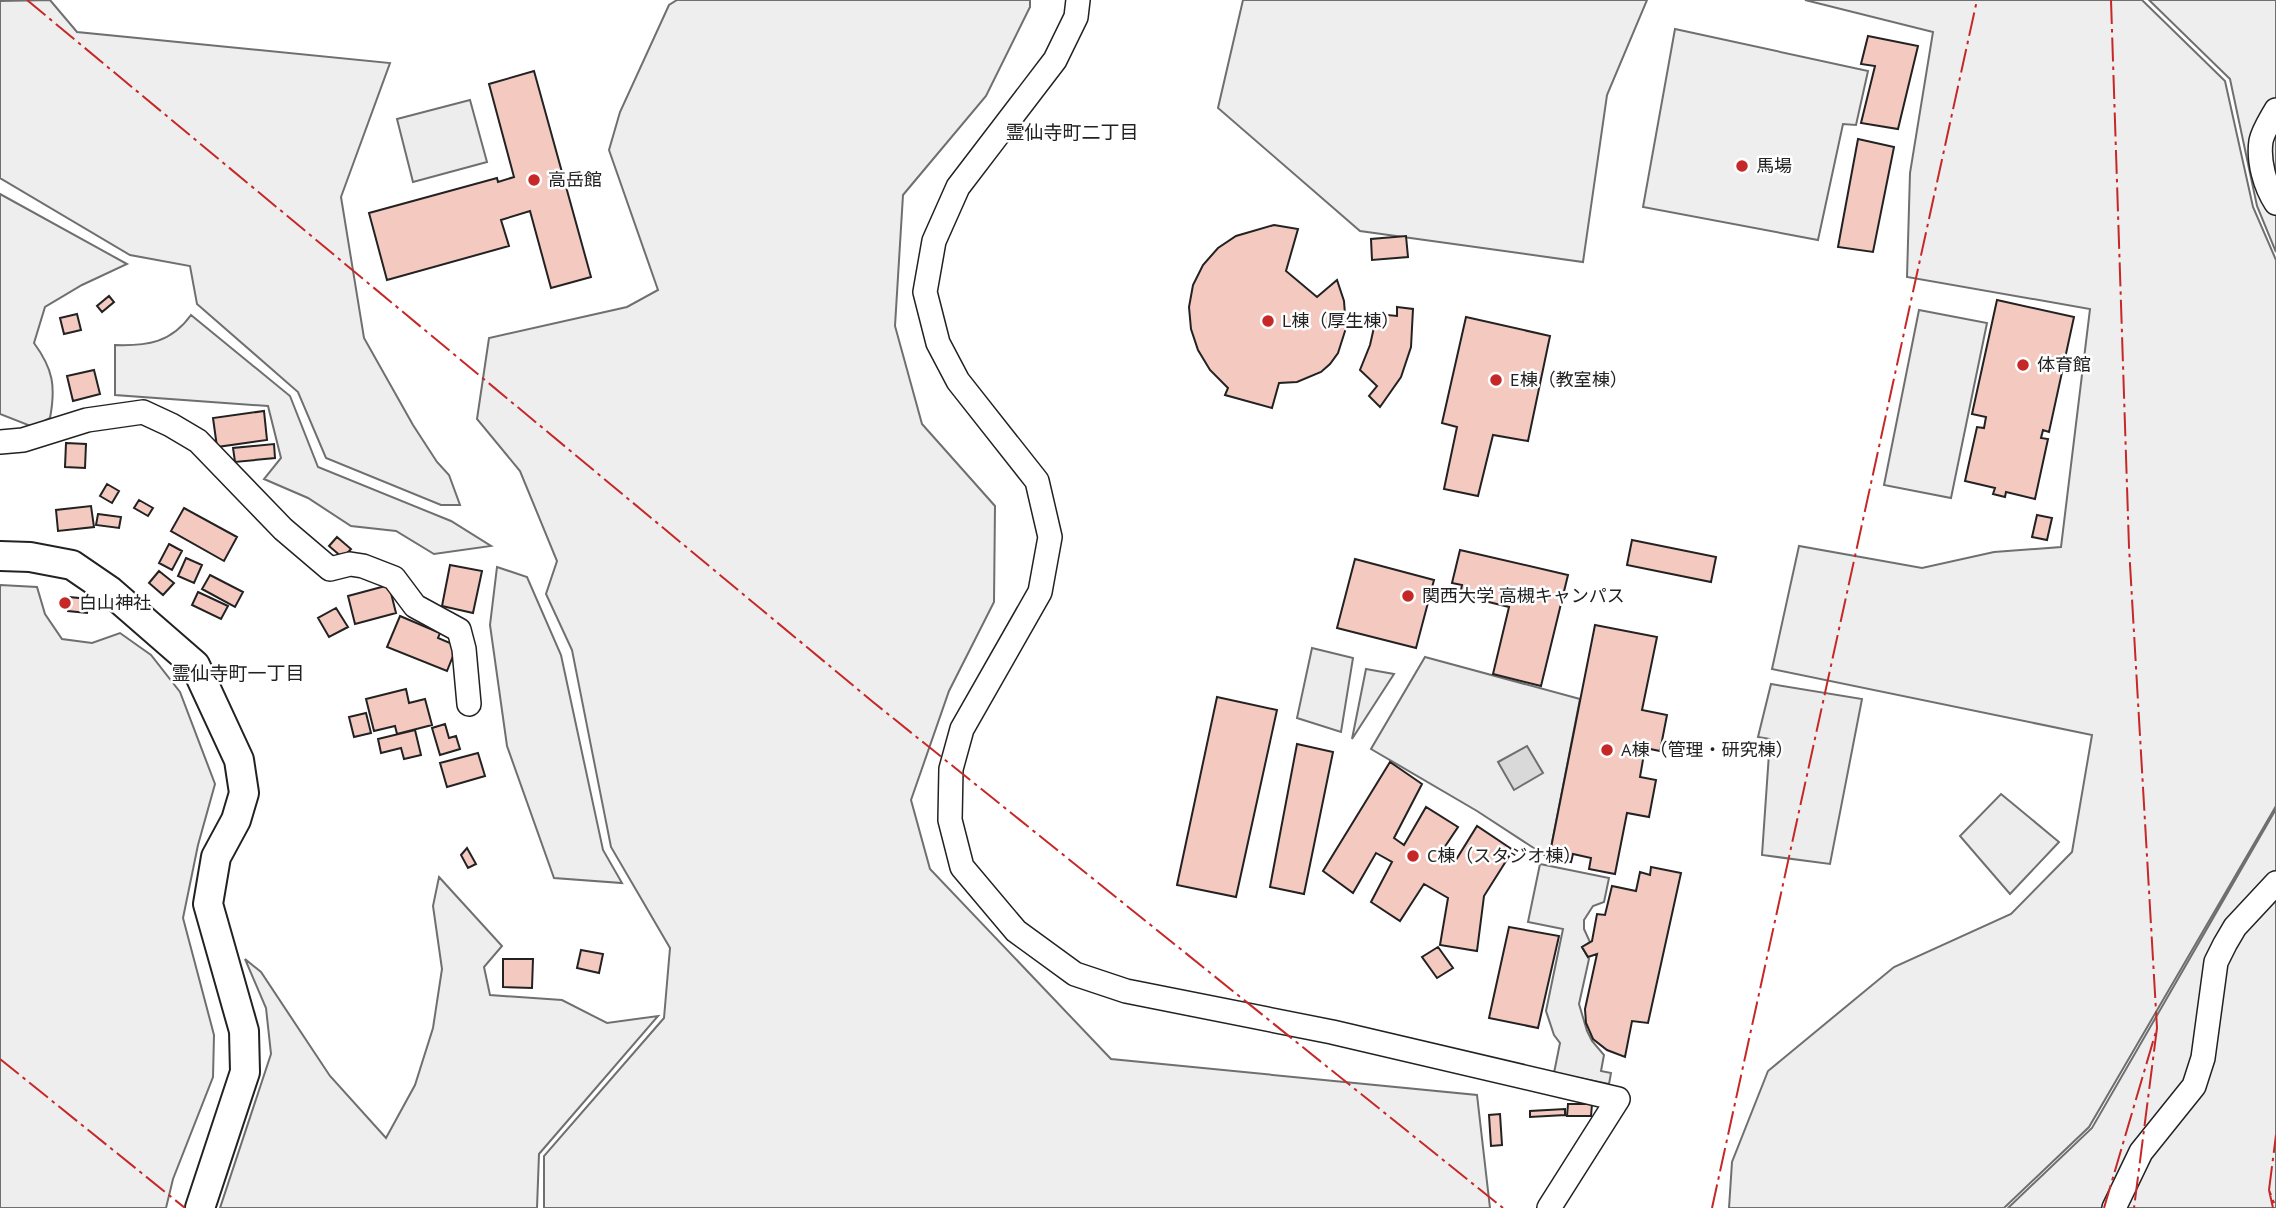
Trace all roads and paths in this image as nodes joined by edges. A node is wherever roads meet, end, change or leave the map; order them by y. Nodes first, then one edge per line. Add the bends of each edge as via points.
1 (1078, 0) edge
2 (2276, 110) edge
3 (2276, 203) edge
4 (0, 442) edge
5 (0, 556) edge
6 (469, 704) dead end
7 (2276, 883) edge
8 (200, 1208) edge
9 (1549, 1208) edge
10 (2114, 1208) edge

1 - 9 street via 1076,17 1055,60 958,187 934,242 925,292 938,343 958,381 1037,481 1050,537 1040,592 962,729 951,769 950,820 962,867 1016,931 1075,974 1126,991 1332,1032 1618,1099
2 - 3 street via 2261,140 2262,167
4 - 6 street via 23,440 87,420 143,412 171,425 198,441 283,529 330,569 363,566 394,578 415,606 459,630
5 - 8 main road via 72,565 110,591 195,665 239,760 244,793 216,857 208,904 244,1031 244,1072
7 - 10 street via 2235,927 2216,962 2203,1058 2194,1086 2141,1152

